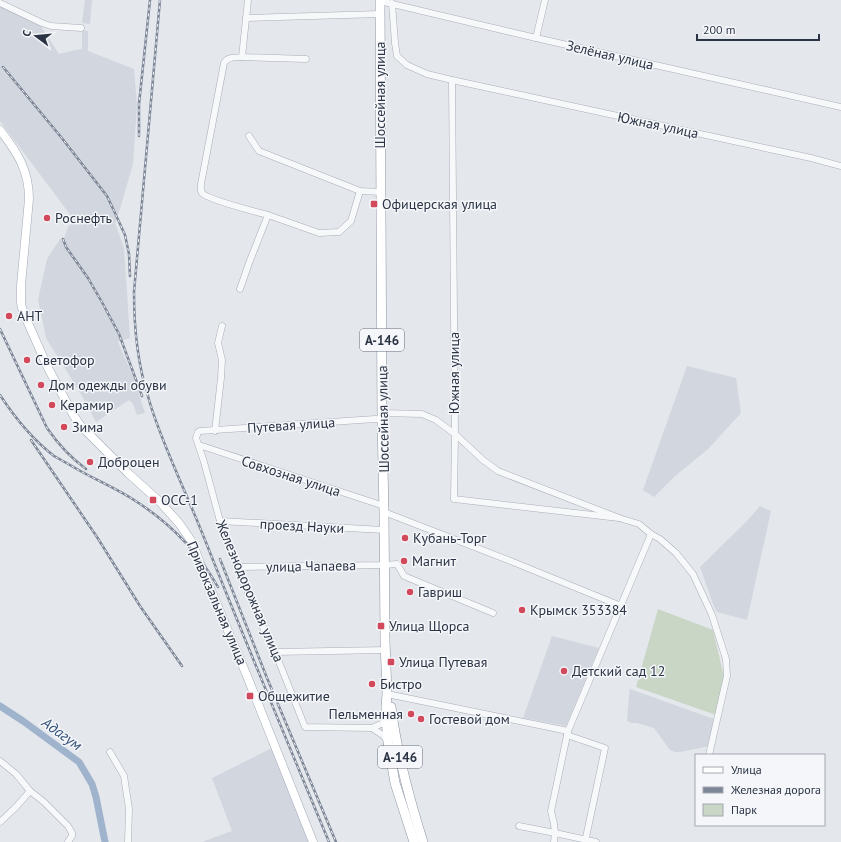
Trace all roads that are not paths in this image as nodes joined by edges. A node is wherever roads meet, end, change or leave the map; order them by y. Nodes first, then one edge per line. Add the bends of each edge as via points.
1 (248, 0) edge
2 (545, 0) edge
3 (380, 1) edge
4 (0, 3) edge
5 (392, 3) junction
6 (380, 14) junction
7 (246, 18) junction
8 (81, 28) dead end
9 (536, 38) junction
10 (242, 57) junction
11 (306, 59) dead end
12 (452, 80) junction
13 (841, 107) edge
14 (0, 130) edge
15 (249, 136) dead end
16 (841, 166) edge
17 (360, 191) junction
18 (381, 192) junction
19 (268, 215) junction
20 (240, 289) dead end
21 (222, 326) dead end
22 (382, 416) junction
23 (200, 431) joint
24 (215, 431) junction
25 (454, 434) junction
26 (199, 446) junction
27 (384, 509) junction
28 (619, 518) junction
29 (220, 522) junction
30 (384, 530) junction
31 (651, 534) junction
32 (385, 565) junction
33 (237, 567) junction
34 (621, 606) junction
35 (493, 613) dead end
36 (386, 650) junction
37 (275, 652) junction
38 (387, 694) junction
39 (386, 719) junction
40 (372, 728) junction
41 (567, 733) junction
42 (388, 742) junction
43 (110, 752) dead end
44 (709, 754) edge
45 (0, 761) edge
46 (30, 791) junction
47 (0, 822) edge
48 (519, 826) dead end
49 (555, 833) junction
50 (585, 841) edge
51 (68, 842) edge
52 (128, 842) edge
53 (313, 842) edge
54 (414, 842) edge
55 (423, 842) edge
56 (554, 842) edge
57 (596, 842) edge

1 - 7 street
2 - 9 street
3 - 5 street, Зелёная улица
3 - 6 highway, Шоссейная улица / А-146
4 - 8 street via 51,26
5 - 9 street, Зелёная улица
5 - 12 street, Южная улица via 396,56 407,65 427,74
6 - 7 street
6 - 18 highway, Шоссейная улица / А-146
7 - 10 street
9 - 13 street, Зелёная улица
10 - 11 street
10 - 19 street via 228,58 224,63 201,191 203,195 223,203
12 - 16 street, Южная улица
12 - 25 street, Южная улица
14 - 53 main road, Привокзальная улица via 21,162 29,188 21,285 21,303 28,323 80,426 163,505 192,542
15 - 17 street via 259,151
17 - 18 street
17 - 19 street via 351,220 339,232 318,233
18 - 22 highway, Шоссейная улица / А-146
19 - 20 street
21 - 24 street via 218,343 222,360
22 - 24 street, Путевая улица via 375,419
22 - 25 street, Путевая улица via 422,414 436,420
22 - 27 highway, Шоссейная улица / А-146
23 - 24 street, Путевая улица
23 - 26 street, Железнодорожная улица via 196,438
25 - 28 street, Путевая улица via 498,471
25 - 28 street, Южная улица via 454,499
26 - 27 street, Совхозная улица
26 - 29 street, Железнодорожная улица
27 - 30 highway, Шоссейная улица / А-146
27 - 34 street, Совхозная улица
28 - 31 street via 639,524
29 - 30 street, проезд Науки
29 - 33 street, Железнодорожная улица
30 - 32 highway, Шоссейная улица / А-146
31 - 34 street
31 - 44 street via 676,553 693,574 712,615 726,659 727,676
32 - 33 street, улица Чапаева
32 - 35 street via 397,564 404,576
32 - 36 highway, Шоссейная улица / А-146
33 - 37 street, Железнодорожная улица
34 - 41 street
36 - 37 street
36 - 38 highway, Шоссейная улица / А-146
37 - 40 street, Железнодорожная улица via 305,727
38 - 39 highway, А-146
38 - 41 street
38 - 55 highway, А-146 via 406,782
39 - 40 street
39 - 42 highway, А-146
40 - 42 street
41 - 49 street via 551,811
41 - 50 street via 605,748
42 - 54 highway, А-146 via 395,783
43 - 52 street via 124,776 129,809
45 - 46 street via 16,774
46 - 47 street
46 - 51 street via 68,826 72,833
48 - 49 street
49 - 50 street
49 - 56 street
50 - 57 street

